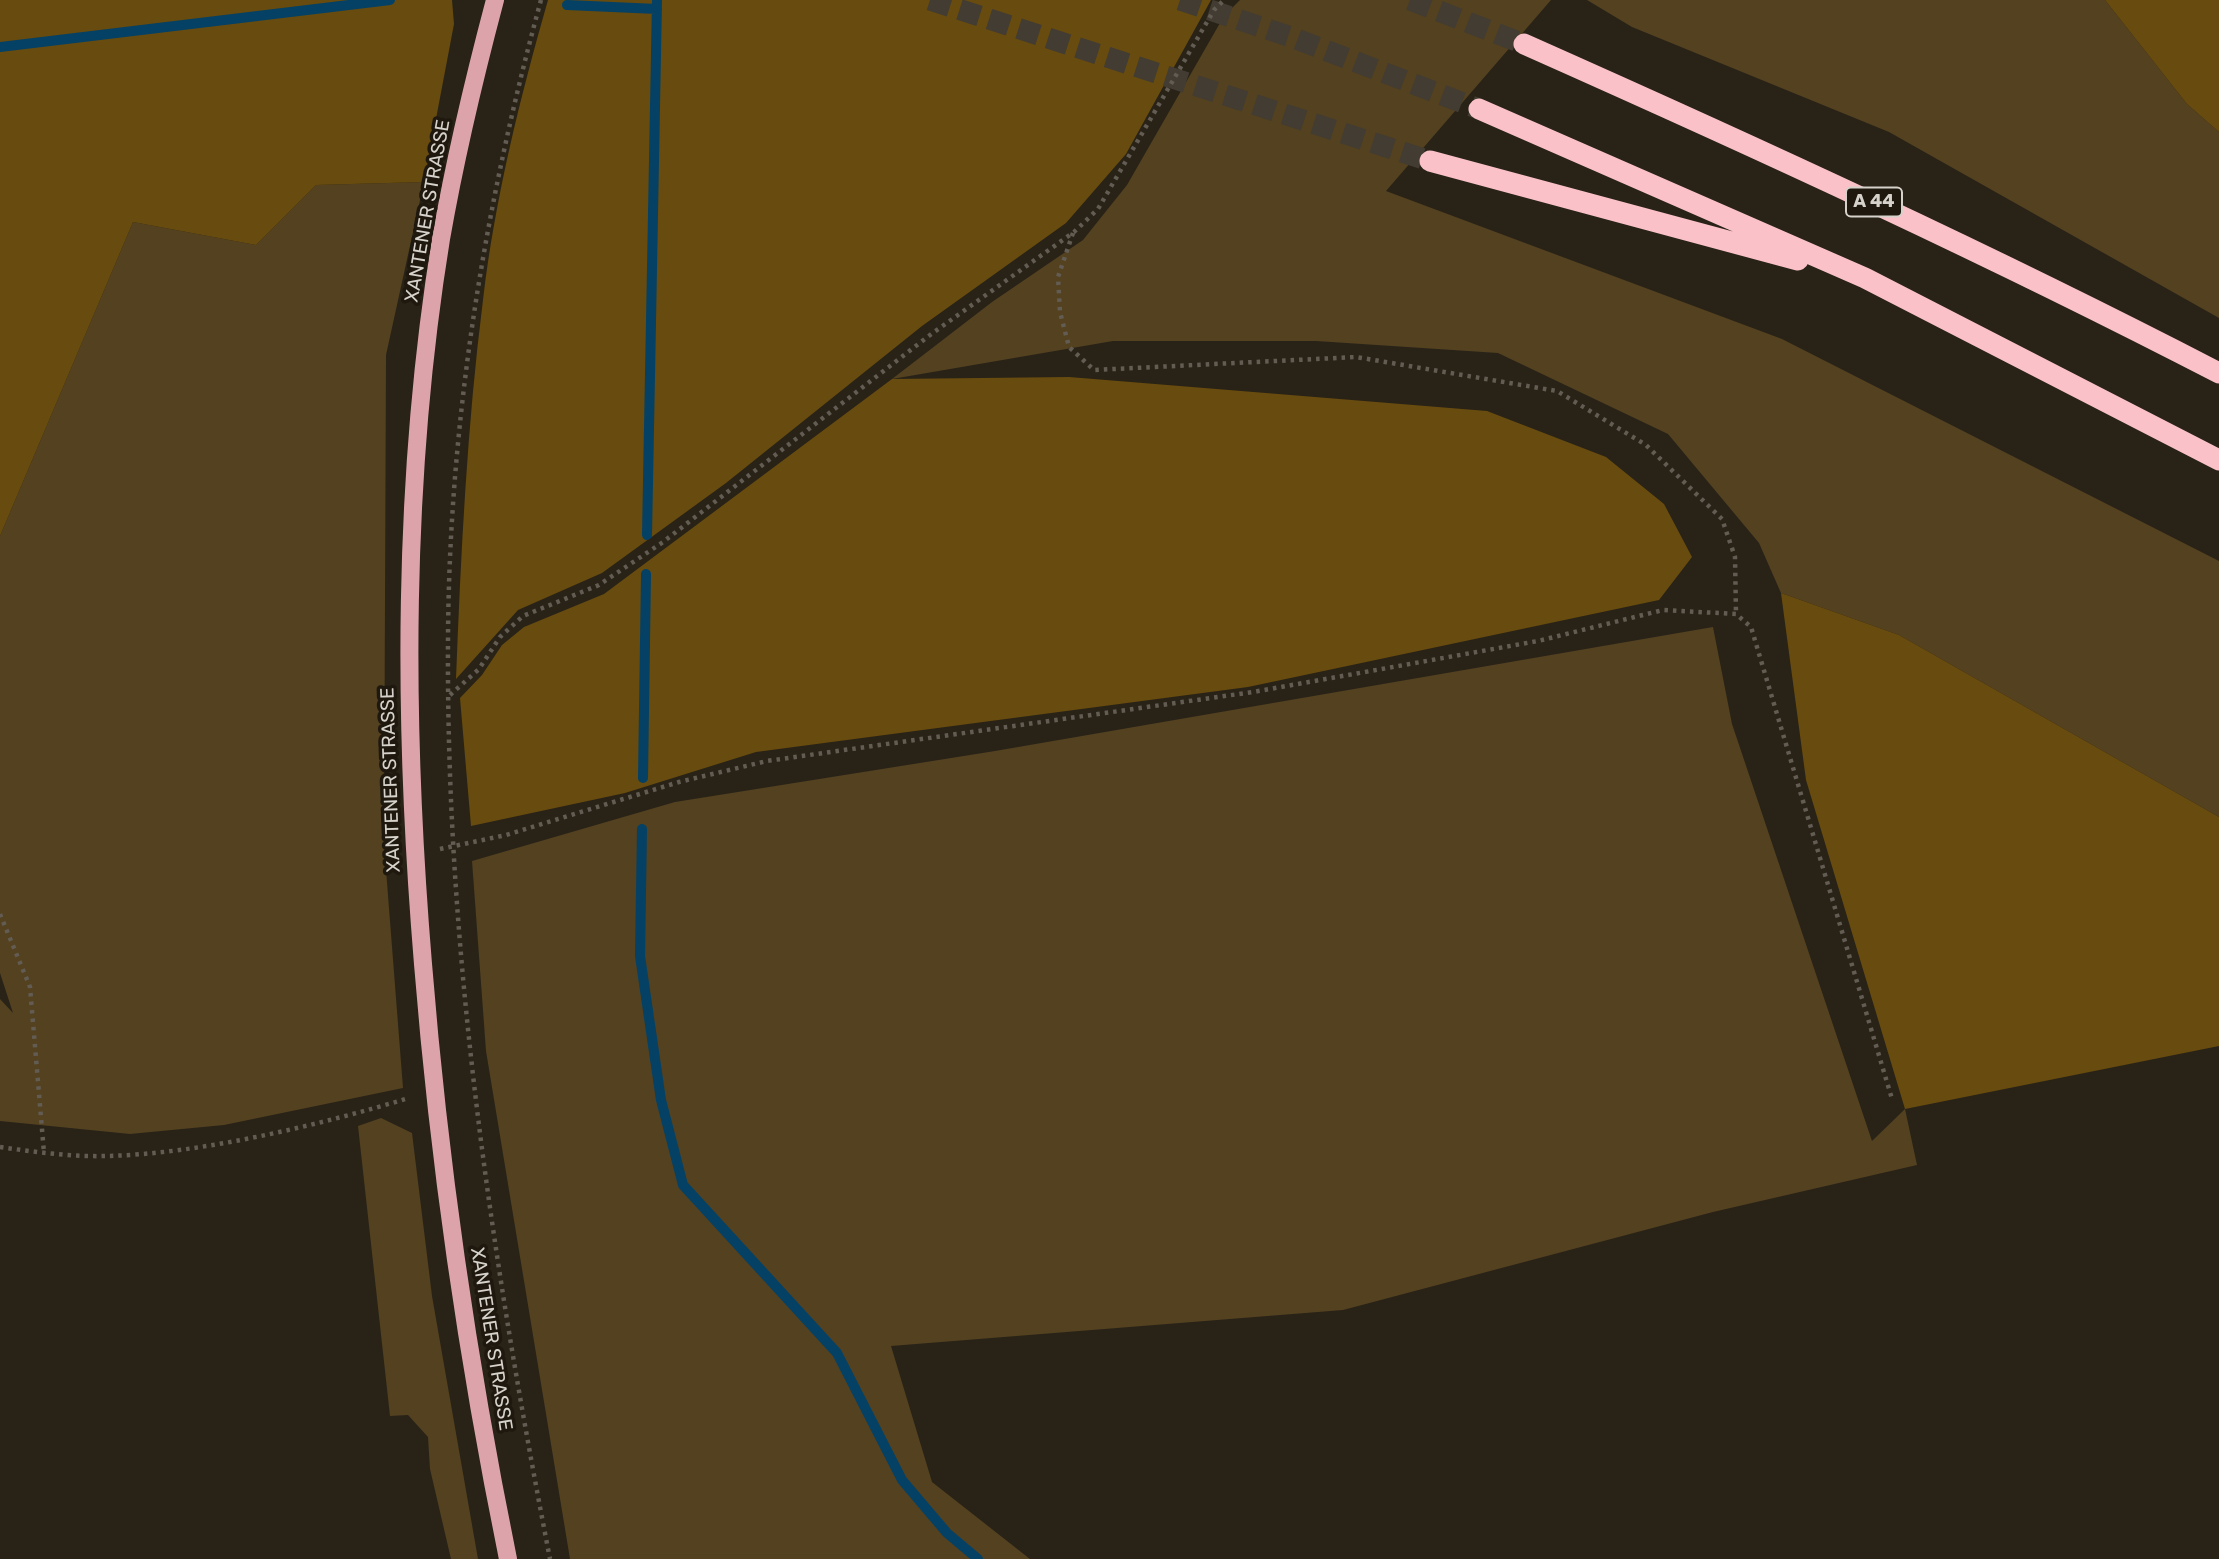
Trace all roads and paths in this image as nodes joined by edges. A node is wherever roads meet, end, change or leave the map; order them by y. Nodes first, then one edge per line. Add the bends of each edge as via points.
1 (495, 0) edge
2 (541, 0) edge
3 (1224, 0) edge
4 (1524, 44) tunnel mouth
5 (1479, 108) tunnel mouth
6 (1430, 162) tunnel mouth
7 (1074, 232) junction
8 (1865, 278) junction
9 (2219, 373) edge
10 (2219, 460) edge
11 (1736, 614) junction
12 (449, 695) junction
13 (454, 848) junction
14 (0, 914) edge
15 (433, 1091) junction
16 (1892, 1099) dead end
17 (0, 1147) edge
18 (44, 1153) junction
19 (508, 1559) edge
20 (550, 1559) edge

1 - 15 main road, XANTENER STRASSE via 469,99 442,239 416,458 408,712
2 - 12 path via 494,190 467,372 456,479
3 - 7 path via 1098,209
4 - 9 highway, A 44 via 1787,161 2051,286
5 - 8 highway
6 - 8 highway
7 - 11 path via 1058,277 1060,312 1069,347 1094,370 1356,357 1557,391 1646,445 1722,519 1735,557
7 - 12 path via 856,391 663,542 599,585 523,616 500,637 479,669
8 - 10 highway
11 - 13 path via 1663,610 1538,641 1267,689 767,761
11 - 16 path via 1751,627
12 - 13 path
13 - 20 path via 460,954 497,1255
14 - 18 path via 30,987
15 - 18 path via 356,1114 174,1150 105,1157
15 - 19 main road, XANTENER STRASSE via 461,1295
17 - 18 path

